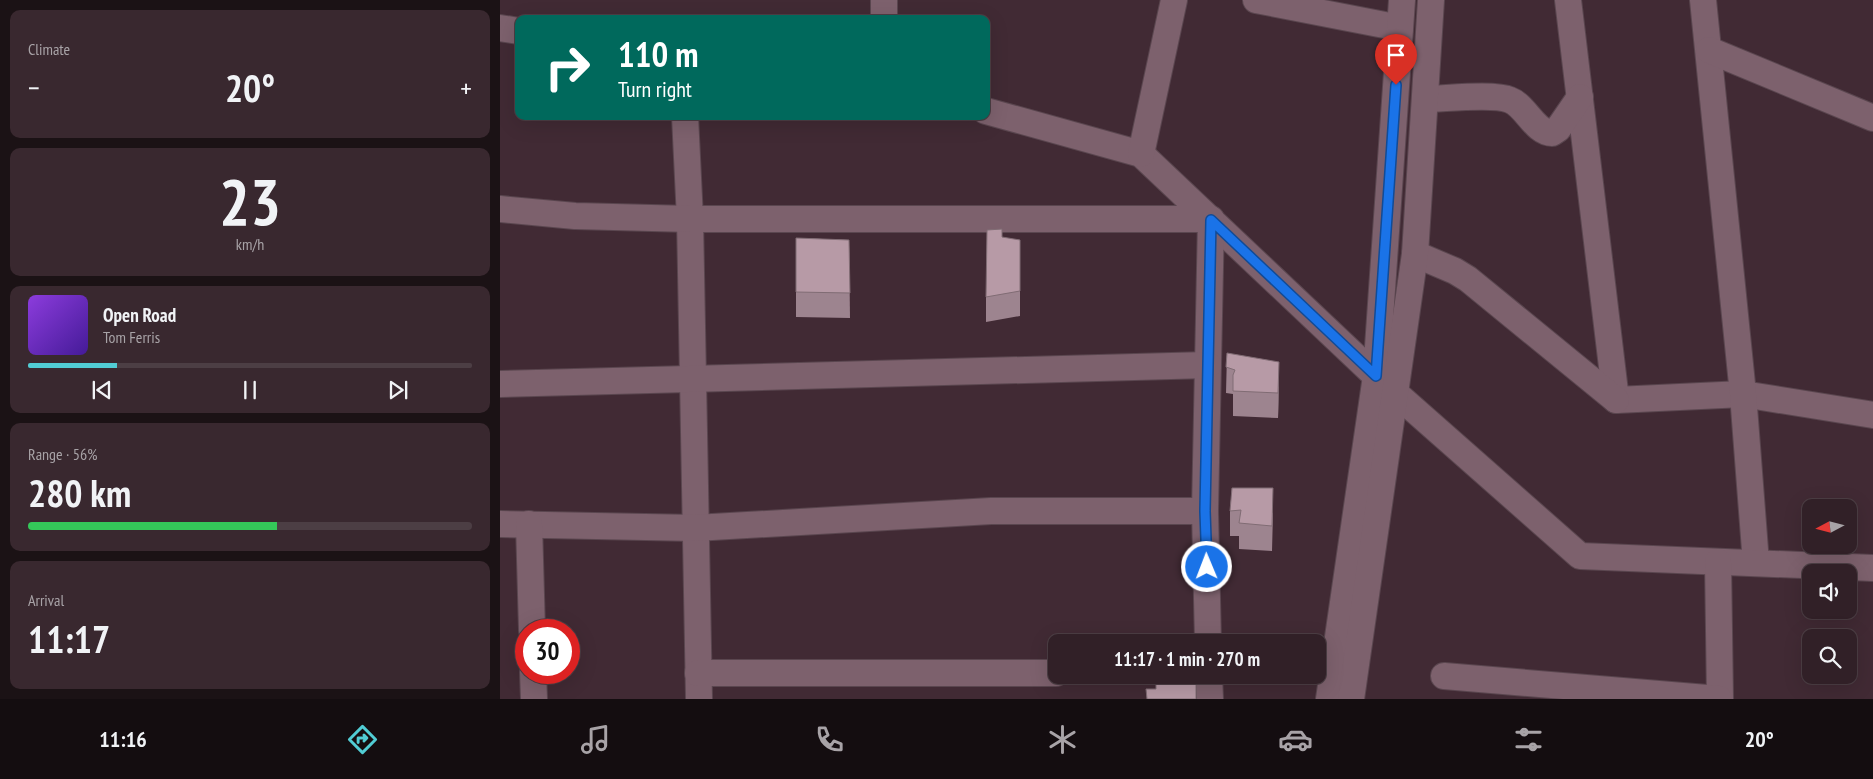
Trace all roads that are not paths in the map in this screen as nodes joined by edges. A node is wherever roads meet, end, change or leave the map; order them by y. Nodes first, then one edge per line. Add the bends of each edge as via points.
1 (884, 0) edge
2 (1174, 0) edge
3 (1256, 0) edge
4 (1402, 0) edge
5 (1431, 0) edge
6 (1568, 0) edge
7 (1703, 0) edge
8 (884, 15) edge
9 (500, 28) edge
10 (1400, 28) junction
11 (515, 30) edge
12 (1709, 50) junction
13 (1580, 97) junction
14 (1425, 99) junction
15 (990, 112) edge
16 (1873, 118) edge
17 (685, 120) edge
18 (1141, 154) junction
19 (500, 208) edge
20 (690, 219) junction
21 (1211, 220) junction
22 (1415, 254) junction
23 (1208, 365) junction
24 (692, 378) junction
25 (1385, 383) junction
26 (500, 384) edge
27 (1743, 394) junction
28 (1616, 400) junction
29 (1873, 415) edge
30 (1205, 511) junction
31 (500, 524) edge
32 (529, 524) junction
33 (696, 528) junction
34 (1718, 562) junction
35 (1756, 564) junction
36 (1873, 568) edge
37 (532, 619) edge
38 (1208, 634) edge
39 (698, 673) junction
40 (1048, 673) edge
41 (1444, 676) dead end
42 (533, 684) edge
43 (1209, 684) edge
44 (1470, 688) edge
45 (1589, 693) edge
46 (534, 699) edge
47 (699, 699) edge
48 (1210, 699) edge
49 (1330, 699) edge
50 (1351, 699) edge
51 (1719, 699) edge

1 - 8 street
2 - 18 street
3 - 10 street
4 - 10 street
5 - 14 street
6 - 13 street
7 - 12 street
9 - 11 street
10 - 25 street
12 - 16 street
12 - 27 street
13 - 14 street via 1552,133 1544,131 1522,107 1505,98
13 - 28 street
14 - 22 street
15 - 18 street
17 - 20 street
18 - 21 street
19 - 20 street via 575,216
20 - 21 street
20 - 24 street
21 - 23 street
21 - 25 street
22 - 25 street
22 - 28 street via 1468,279
23 - 24 street
23 - 30 street
24 - 26 street
24 - 33 street
25 - 34 street via 1580,556
25 - 49 street
25 - 50 street
27 - 28 street
27 - 29 street
27 - 35 street
30 - 33 street via 991,511
30 - 38 street
31 - 32 street
32 - 33 street
32 - 37 street
33 - 39 street
34 - 35 street
34 - 51 street
35 - 36 street
39 - 40 street
39 - 47 street
41 - 44 street
42 - 46 street
43 - 48 street
44 - 45 street
45 - 51 street

